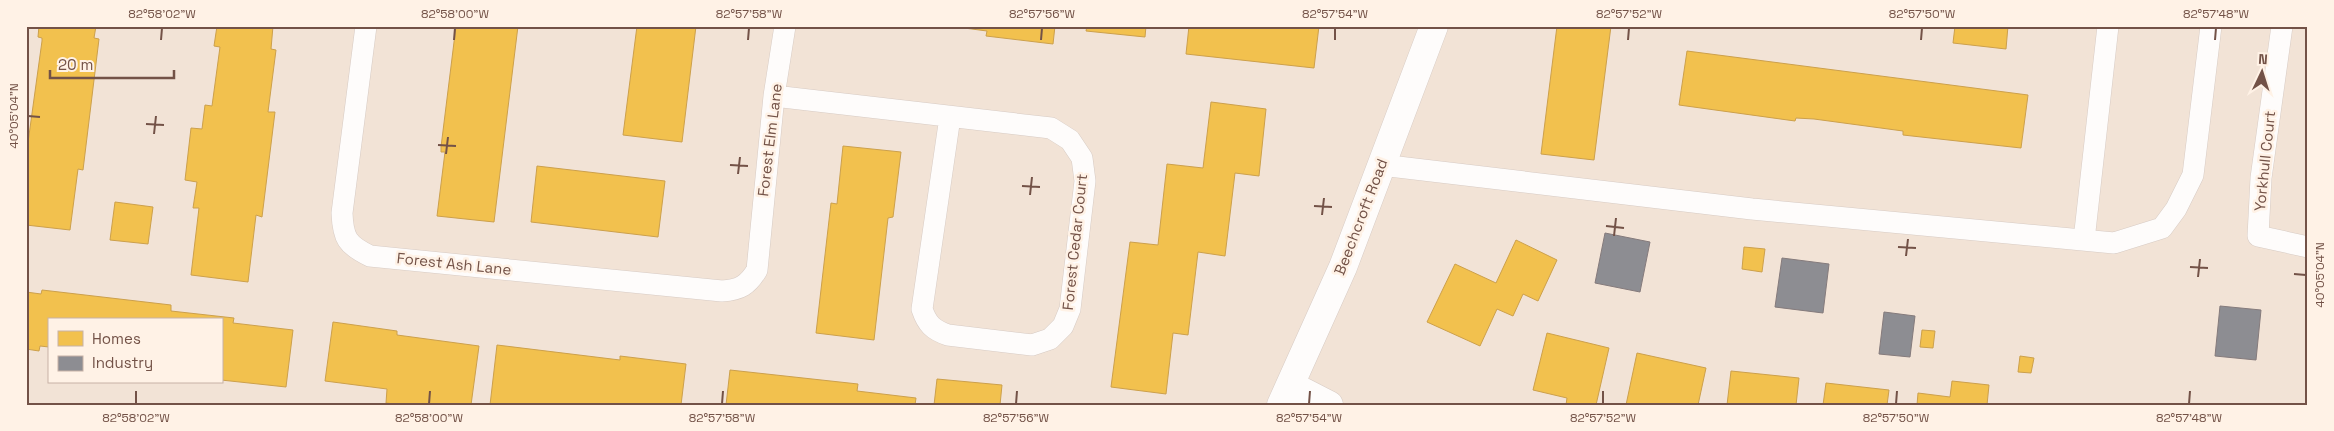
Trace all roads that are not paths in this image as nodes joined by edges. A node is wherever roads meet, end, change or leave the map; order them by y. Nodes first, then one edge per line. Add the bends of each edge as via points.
1 (366, 26) edge
2 (785, 26) edge
3 (1434, 26) edge
4 (2108, 26) edge
5 (2211, 26) edge
6 (2282, 26) edge
7 (774, 96) junction
8 (950, 117) junction
9 (1381, 165) junction
10 (2084, 240) junction
11 (2308, 246) edge
12 (758, 255) joint
13 (1286, 395) edge
14 (1328, 405) edge

1 - 12 lane, Forest Ash Lane via 342,212 342,232 353,248 370,256 722,291 737,290 749,283 757,270
2 - 7 lane, Forest Elm Lane
3 - 9 street, Beechcroft Road
4 - 10 lane
5 - 10 lane via 2194,175 2176,209 2162,228 2114,243
6 - 11 lane, Yorkhull Court via 2261,178 2258,236
7 - 8 lane, Forest Cedar Court
7 - 12 lane, Forest Elm Lane
8 - 8 lane, Forest Cedar Court via 1051,128 1070,140 1082,158 1085,181 1070,309 1063,326 1050,339 1032,345 948,335 936,331 926,322 922,309
9 - 10 lane via 1752,209
9 - 13 street, Beechcroft Road via 1342,267
13 - 14 street

